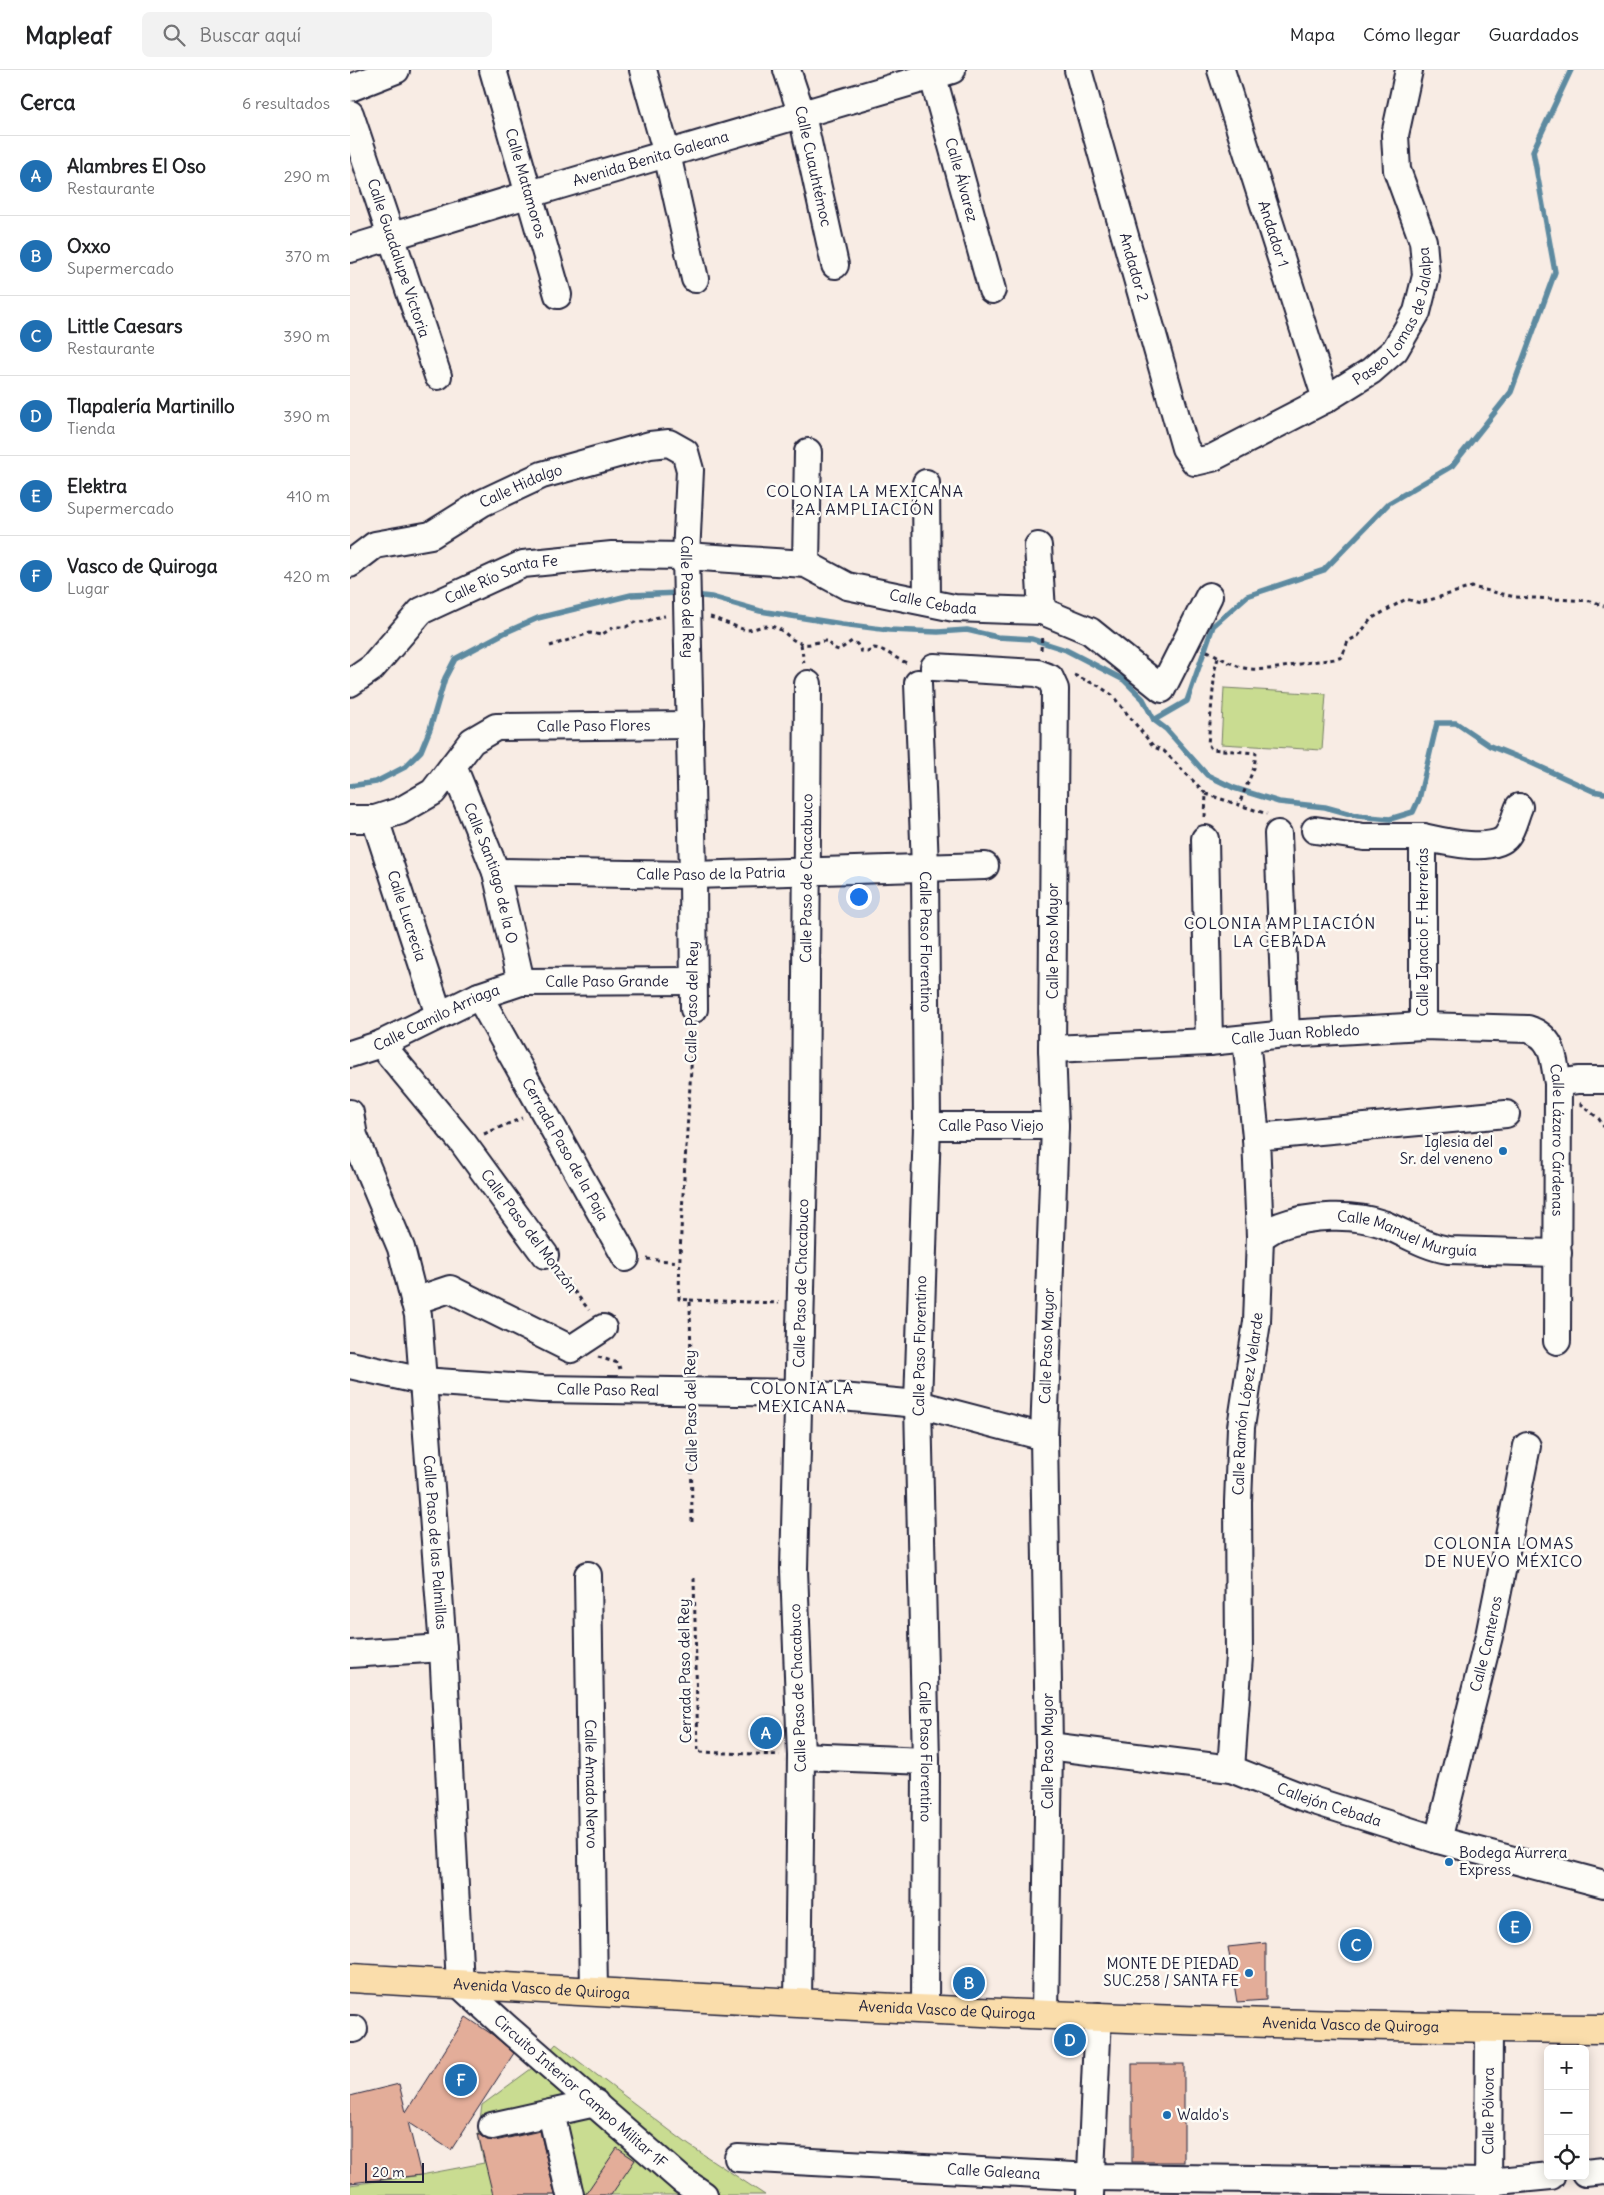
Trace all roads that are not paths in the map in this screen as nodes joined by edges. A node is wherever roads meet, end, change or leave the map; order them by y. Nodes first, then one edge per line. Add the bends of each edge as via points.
1 (396, 70) edge
2 (493, 70) edge
3 (642, 70) edge
4 (787, 70) edge
5 (1078, 70) edge
6 (1221, 70) edge
7 (1409, 70) edge
8 (939, 72) edge
9 (350, 88) edge
10 (350, 114) edge
11 (802, 115) junction
12 (667, 154) junction
13 (530, 194) junction
14 (393, 237) junction
15 (350, 250) edge
16 (835, 265) dead end
17 (695, 280) dead end
18 (992, 290) dead end
19 (558, 295) dead end
20 (438, 376) dead end
21 (1326, 399) junction
22 (808, 452) dead end
23 (1195, 462) joint
24 (690, 470) joint
25 (926, 484) dead end
26 (1038, 546) dead end
27 (686, 563) junction
28 (350, 564) edge
29 (806, 564) junction
30 (1209, 596) dead end
31 (927, 602) junction
32 (1042, 611) junction
33 (1050, 678) joint
34 (350, 682) edge
35 (808, 684) dead end
36 (690, 725) junction
37 (453, 766) junction
38 (1519, 807) dead end
39 (363, 819) edge
40 (1315, 830) dead end
41 (1278, 834) road end
42 (1423, 837) junction
43 (1205, 839) dead end
44 (985, 866) dead end
45 (925, 868) junction
46 (806, 871) junction
47 (496, 872) junction
48 (693, 875) junction
49 (694, 981) junction
50 (521, 982) junction
51 (479, 996) junction
52 (694, 1009) road end
53 (439, 1015) junction
54 (1423, 1026) junction
55 (1539, 1033) joint
56 (1286, 1034) junction
57 (1246, 1039) junction
58 (1209, 1042) junction
59 (381, 1044) junction
60 (1052, 1049) junction
61 (350, 1054) edge
62 (1604, 1080) edge
63 (1558, 1083) junction
64 (1506, 1114) dead end
65 (927, 1126) junction
66 (1055, 1126) junction
67 (351, 1128) edge
68 (1256, 1137) junction
69 (1260, 1238) junction
70 (1558, 1253) junction
71 (546, 1256) road end
72 (626, 1258) road end
73 (414, 1301) junction
74 (604, 1328) road end
75 (1557, 1341) dead end
76 (350, 1365) edge
77 (422, 1381) junction
78 (798, 1393) junction
79 (918, 1404) junction
80 (1044, 1437) junction
81 (1527, 1446) dead end
82 (588, 1575) dead end
83 (443, 1648) junction
84 (350, 1654) edge
85 (1049, 1746) junction
86 (801, 1756) junction
87 (926, 1761) junction
88 (1232, 1769) junction
89 (1438, 1840) junction
90 (1604, 1884) edge
91 (350, 1978) edge
92 (460, 1985) junction
93 (594, 1992) junction
94 (798, 2002) junction
95 (925, 2009) junction
96 (1045, 2015) junction
97 (1098, 2016) junction
98 (1489, 2028) junction
99 (1604, 2028) edge
100 (595, 2103) junction
101 (551, 2113) junction
102 (492, 2126) dead end
103 (738, 2158) dead end
104 (1604, 2171) edge
105 (1589, 2173) edge
106 (1544, 2177) edge
107 (1091, 2186) edge
108 (1488, 2188) edge
109 (570, 2195) edge
110 (704, 2195) edge

1 - 9 street
2 - 13 street, Calle Matamoros
3 - 12 street
4 - 11 street, Calle Cuauhtémoc
5 - 23 street, Andador 2 via 1185,448
6 - 21 street, Andador 1
7 - 21 street, Paseo Lomas de Jalalpa via 1395,135 1397,170 1423,241 1426,276 1417,312 1396,350 1371,371
8 - 11 street, Avenida Benita Galeana
8 - 18 street, Calle Álvarez
10 - 14 street, Calle Guadalupe Victoria
11 - 12 street, Avenida Benita Galeana
11 - 16 street, Calle Cuauhtémoc
12 - 13 street, Avenida Benita Galeana
12 - 17 street
13 - 14 street, Avenida Benita Galeana
13 - 19 street, Calle Matamoros
14 - 15 street, Avenida Benita Galeana
14 - 20 street, Calle Guadalupe Victoria
21 - 23 street, Paseo Lomas de Jalalpa via 1212,458
22 - 29 street
24 - 27 street, Calle Paso del Rey
24 - 28 street, Calle Hidalgo via 684,452 669,443 650,445 542,475 482,503 431,534 375,545
25 - 31 street
26 - 32 street
27 - 29 street, Calle Cebada
27 - 34 street, Calle Río Santa Fe via 612,555 523,564 421,611 372,668
27 - 36 street, Calle Paso del Rey via 679,612
29 - 31 street, Calle Cebada via 847,586
30 - 32 street, Calle Cebada via 1162,689 1090,631
31 - 32 street, Calle Cebada via 954,608
33 - 45 street, Calle Paso Florentino via 1037,674 926,675
33 - 60 street, Calle Paso Mayor via 1054,690
35 - 46 street, Calle Paso de Chacabuco
36 - 37 street, Calle Paso Flores via 496,727 472,741
36 - 48 street, Calle Paso del Rey
37 - 39 street via 434,792 400,811
37 - 47 street, Calle Santiago de la O
38 - 42 street, Calle Ignacio F. Herrerías via 1506,837 1495,844 1461,845
39 - 53 street, Calle Lucrecia
40 - 42 street via 1364,837
41 - 56 street
42 - 54 street, Calle Ignacio F. Herrerías
43 - 58 street
44 - 45 street, Calle Paso de la Patria
45 - 46 street, Calle Paso de la Patria
45 - 65 street, Calle Paso Florentino
46 - 48 street, Calle Paso de la Patria
46 - 78 street, Calle Paso de Chacabuco via 806,1129
47 - 48 street, Calle Paso de la Patria
47 - 50 street, Calle Santiago de la O
48 - 49 street, Calle Paso del Rey
49 - 50 street, Calle Paso Grande
49 - 52 street, Calle Paso del Rey
50 - 51 street, Calle Camilo Arriaga
51 - 53 street, Calle Camilo Arriaga
51 - 72 street, Cerrada Paso de la Paja
53 - 59 street, Calle Camilo Arriaga
54 - 55 street, Calle Juan Robledo via 1528,1029
54 - 56 street, Calle Juan Robledo
55 - 63 street, Calle Lázaro Cárdenas via 1551,1045
56 - 57 street, Calle Juan Robledo
57 - 58 street, Calle Juan Robledo
57 - 68 street, Calle Ramón López Velarde
58 - 60 street, Calle Juan Robledo
59 - 61 street, Calle Camilo Arriaga
59 - 71 street, Calle Paso del Monzón via 463,1143
60 - 66 street, Calle Paso Mayor
62 - 63 street
63 - 70 street, Calle Lázaro Cárdenas
64 - 68 street
65 - 66 street, Calle Paso Viejo
65 - 79 street, Calle Paso Florentino
66 - 80 street, Calle Paso Mayor
67 - 73 street, Calle Paso de las Palmillas via 401,1248
68 - 69 street, Calle Ramón López Velarde
69 - 70 street, Calle Manuel Murguía via 1279,1226 1303,1220 1359,1218 1382,1224 1431,1247 1448,1250
69 - 88 street, Calle Ramón López Velarde via 1257,1322 1241,1427 1239,1656
70 - 75 street
73 - 74 street via 450,1289 571,1349
73 - 77 street, Calle Paso de las Palmillas via 418,1315
76 - 77 street, Calle Paso Real
77 - 78 street, Calle Paso Real via 542,1389
77 - 83 street, Calle Paso de las Palmillas
78 - 79 street, Calle Paso Real
78 - 86 street, Calle Paso de Chacabuco via 794,1569
79 - 80 street, Calle Paso Real
79 - 87 street, Calle Paso Florentino
80 - 85 street, Calle Paso Mayor
81 - 89 street, Calle Canteros via 1489,1636
82 - 93 street, Calle Amado Nervo
83 - 84 street
83 - 92 street, Calle Paso de las Palmillas
85 - 88 street, Callejón Cebada
85 - 96 street, Calle Paso Mayor
86 - 87 street
86 - 94 street, Calle Paso de Chacabuco
87 - 95 street, Calle Paso Florentino
88 - 89 street, Callejón Cebada via 1302,1796
89 - 90 street, Callejón Cebada
91 - 92 main road, Avenida Vasco de Quiroga
92 - 93 main road, Avenida Vasco de Quiroga
92 - 100 street, Circuito Interior Campo Militar 1F
93 - 94 main road, Avenida Vasco de Quiroga
94 - 95 main road, Avenida Vasco de Quiroga
95 - 96 main road, Avenida Vasco de Quiroga
96 - 97 main road, Avenida Vasco de Quiroga
97 - 98 main road, Avenida Vasco de Quiroga
97 - 107 street
98 - 99 main road, Avenida Vasco de Quiroga
98 - 108 street, Calle Pólvora
100 - 101 street
100 - 110 street, Circuito Interior Campo Militar 1F via 682,2180
101 - 102 street
101 - 109 street
103 - 107 street, Calle Galeana
104 - 105 street
106 - 108 street, Calle Galeana
107 - 108 street, Calle Galeana

